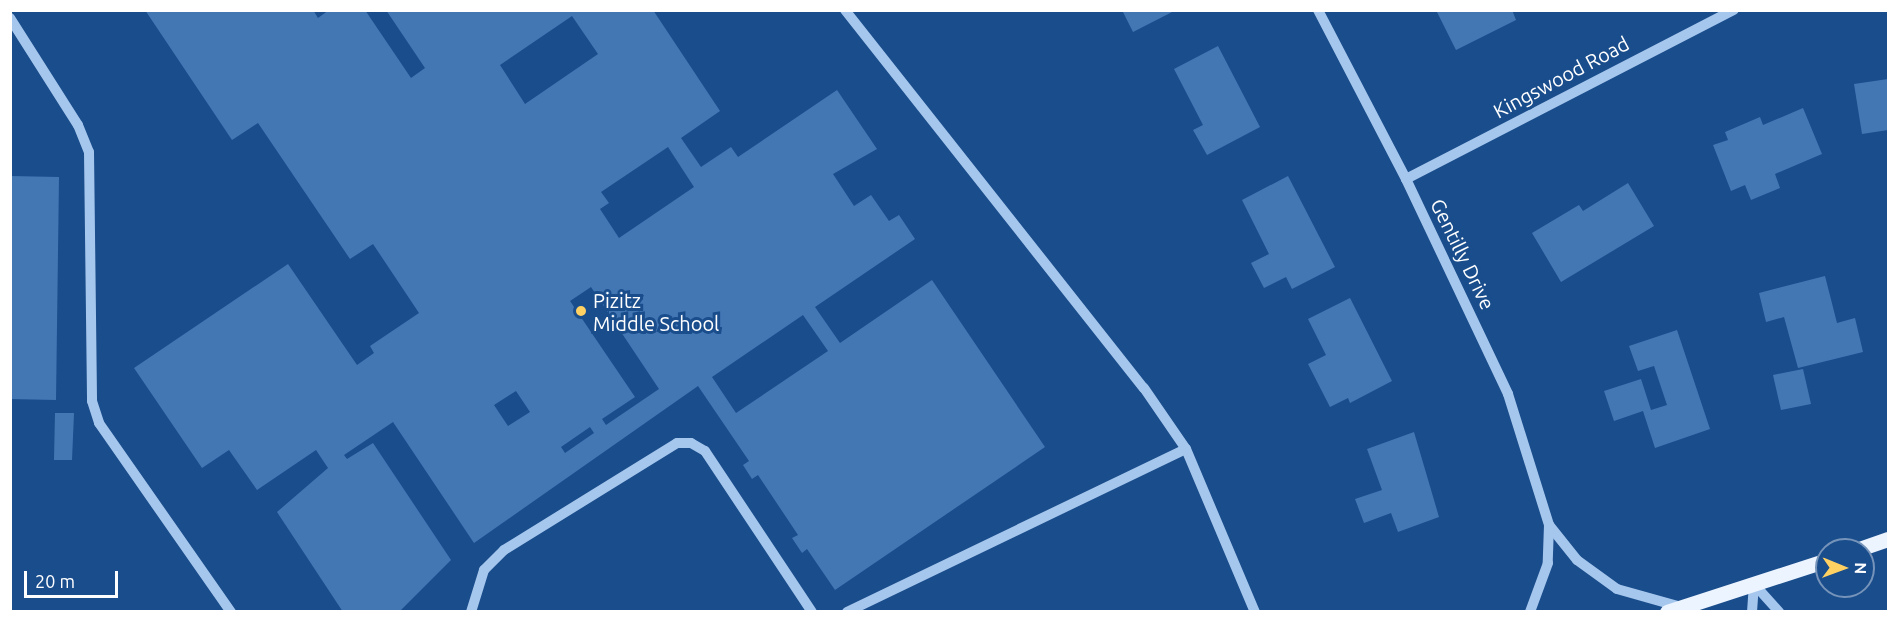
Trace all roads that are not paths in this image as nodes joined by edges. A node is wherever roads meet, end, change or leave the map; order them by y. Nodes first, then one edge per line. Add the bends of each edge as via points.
1 (845, 10) edge
2 (1318, 10) edge
3 (1734, 10) edge
4 (1715, 13) edge
5 (10, 18) edge
6 (1406, 179) junction
7 (1186, 449) junction
8 (1549, 525) junction
9 (1815, 564) edge
10 (1754, 584) junction
11 (1674, 609) edge
12 (231, 612) edge
13 (471, 612) edge
14 (812, 612) edge
15 (847, 612) edge
16 (1254, 612) edge
17 (1530, 612) edge
18 (1752, 612) edge
19 (1779, 612) edge

1 - 7 street via 1144,388
2 - 6 street, Gentilly Drive
3 - 4 street, Kingswood Road
4 - 6 street, Kingswood Road
5 - 12 street via 78,125 89,152 92,401 99,423
6 - 8 street, Gentilly Drive via 1508,394
7 - 15 street
7 - 16 street
8 - 11 street, Gentilly Drive via 1576,560 1617,589
8 - 17 street, Gentilly Drive via 1548,562
9 - 10 main road
10 - 11 main road
10 - 18 street
10 - 19 street
13 - 14 street via 483,570 504,550 677,443 691,443 705,452

